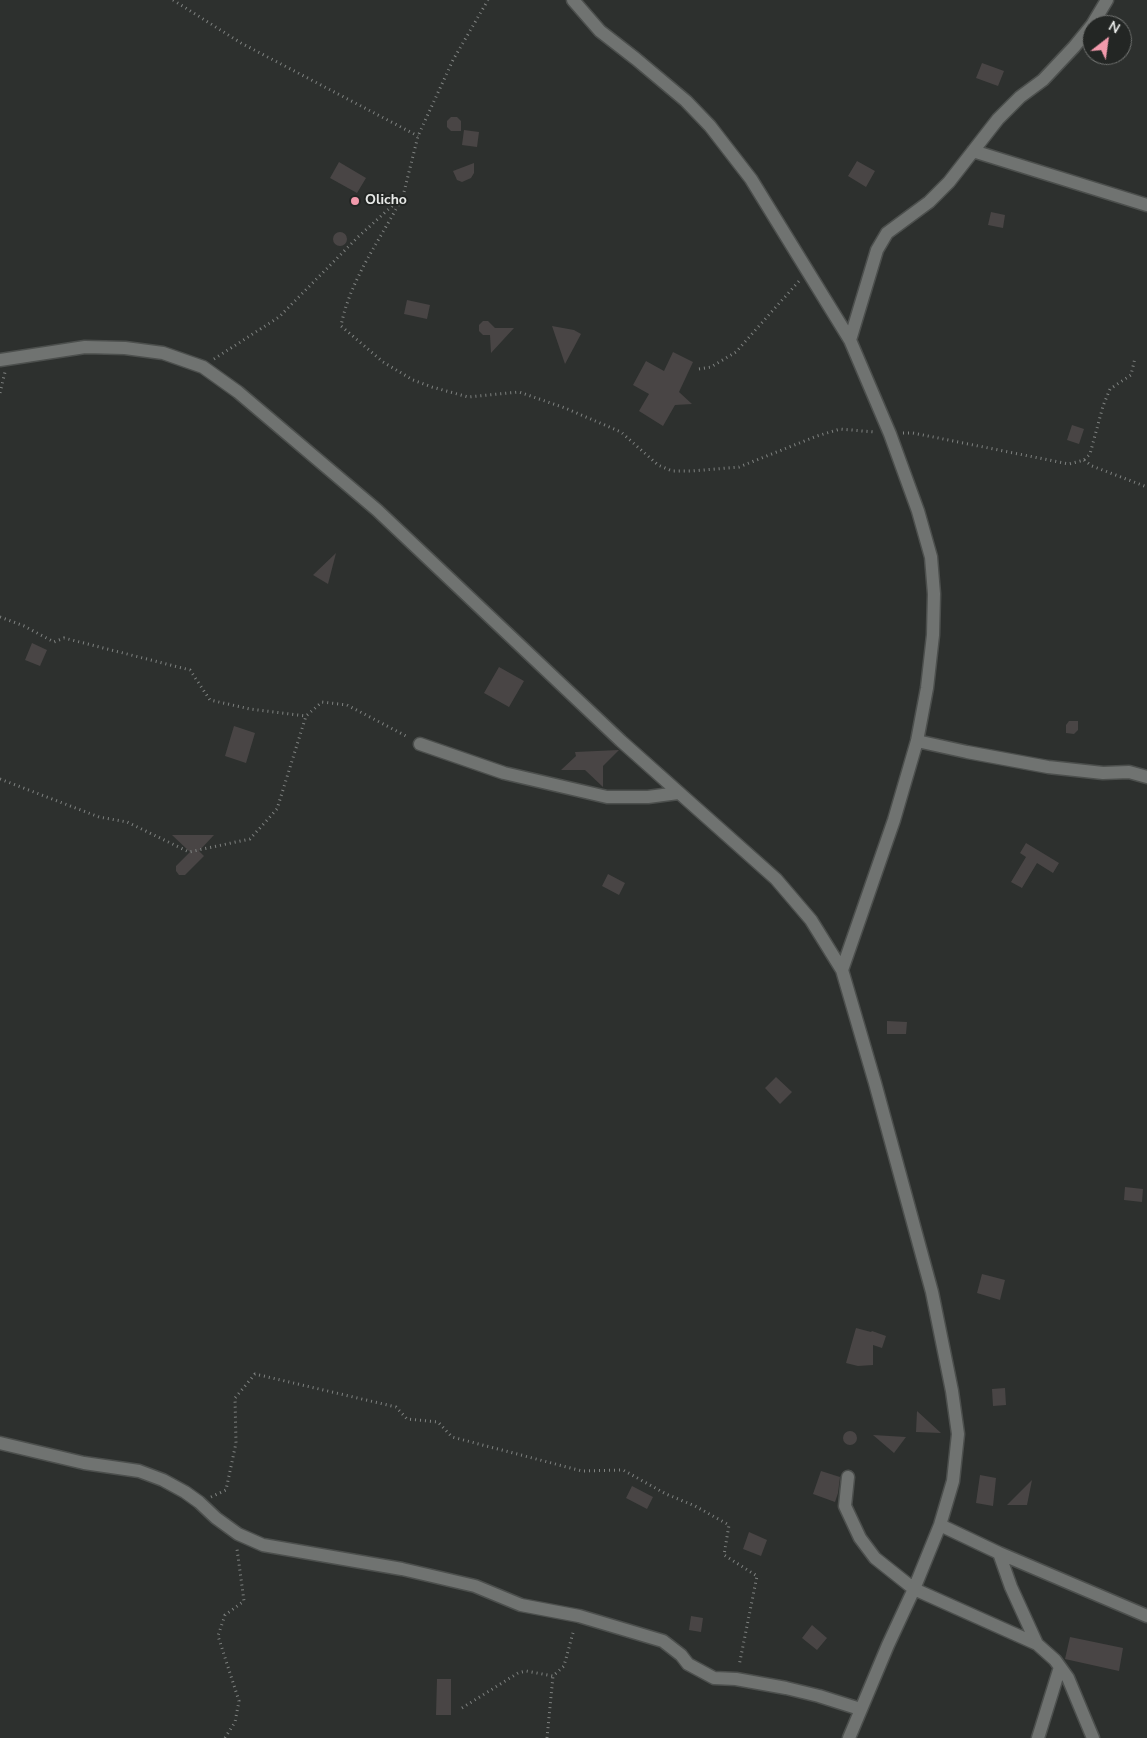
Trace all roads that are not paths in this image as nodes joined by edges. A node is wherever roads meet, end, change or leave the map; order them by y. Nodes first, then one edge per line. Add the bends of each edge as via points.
1 (573, 0) edge
2 (1107, 0) edge
3 (973, 151) junction
4 (1147, 205) edge
5 (850, 340) junction
6 (4, 360) edge
7 (917, 741) junction
8 (420, 744) road end
9 (1147, 778) edge
10 (678, 793) junction
11 (842, 970) junction
12 (0, 1443) edge
13 (848, 1477) dead end
14 (940, 1525) junction
15 (999, 1553) junction
16 (914, 1589) junction
17 (1147, 1616) edge
18 (1037, 1644) junction
19 (1060, 1668) junction
20 (860, 1709) junction
21 (849, 1738) edge
22 (1038, 1738) edge
23 (1093, 1738) edge

1 - 5 street via 600,31 686,101 710,126 751,179
2 - 3 street via 1074,47 998,119
3 - 4 street
3 - 5 street via 929,202 886,233 877,250
5 - 7 street via 890,434 931,557 933,635
6 - 10 street via 85,346 163,353 203,367 238,392 377,510
7 - 9 street via 1048,767 1103,773 1129,772
7 - 11 street via 894,820
8 - 10 street via 504,773 607,797
10 - 11 street via 776,879 810,920
11 - 14 street via 932,1292 952,1391 958,1434 953,1481
12 - 20 street via 84,1463 139,1471 163,1480 199,1502 238,1534 263,1544 475,1586 521,1605 579,1616 663,1642 688,1664 714,1678 802,1692
13 - 16 street via 845,1506 860,1538 875,1558
14 - 15 street
14 - 16 street
15 - 17 street
15 - 18 street via 1010,1587
16 - 18 street
16 - 20 street
18 - 19 street
19 - 22 street
19 - 23 street via 1068,1678
20 - 21 street

